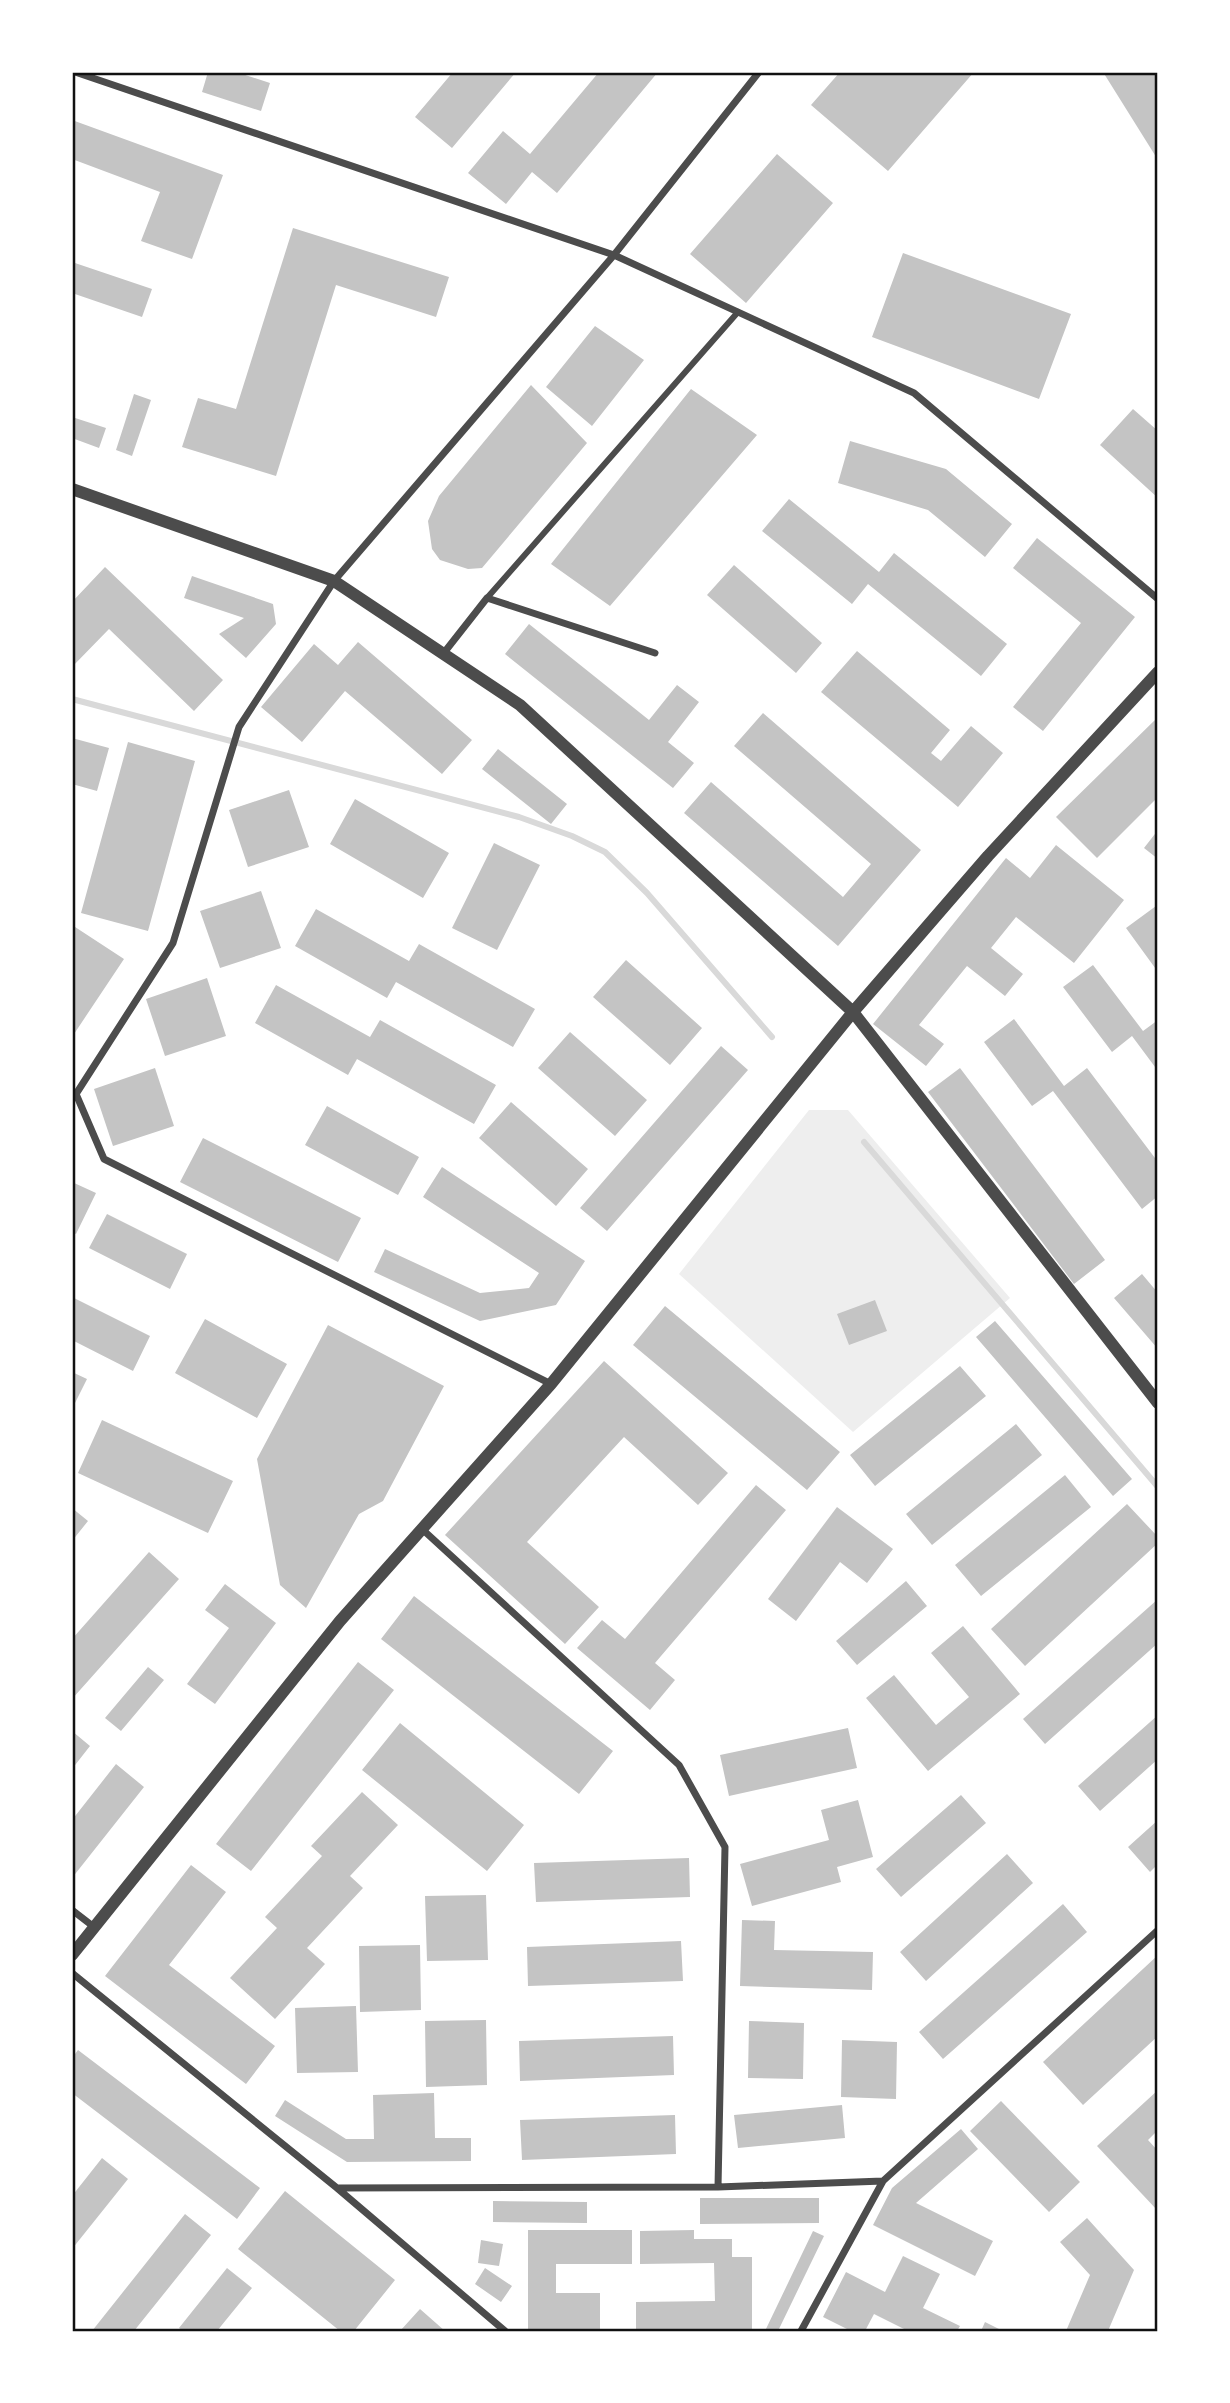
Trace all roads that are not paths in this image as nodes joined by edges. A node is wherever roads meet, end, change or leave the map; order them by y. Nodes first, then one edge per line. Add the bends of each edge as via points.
1 (75, 72) edge
2 (759, 72) edge
3 (614, 255) junction
4 (738, 313) junction
5 (72, 489) edge
6 (334, 582) junction
7 (487, 598) junction
8 (1158, 599) edge
9 (655, 653) dead end
10 (443, 654) junction
11 (1158, 672) edge
12 (853, 1012) junction
13 (551, 1384) junction
14 (1158, 1403) edge
15 (422, 1529) junction
16 (72, 1910) edge
17 (94, 1927) junction
18 (1158, 1930) edge
19 (72, 1955) edge
20 (72, 1973) edge
21 (883, 2181) junction
22 (718, 2187) junction
23 (337, 2188) junction
24 (505, 2331) edge
25 (801, 2331) edge

1 - 3 street
2 - 3 street
3 - 4 street
3 - 6 street
4 - 7 street
4 - 8 street via 914,393
5 - 6 street
6 - 10 street
6 - 13 street via 239,727 173,943 76,1094 104,1159
7 - 9 street
7 - 10 street
10 - 12 street via 520,705
11 - 12 street via 988,856
12 - 13 street
12 - 14 street
13 - 15 street
15 - 17 street via 340,1620
15 - 22 street via 678,1765 725,1847
16 - 17 street
17 - 19 street
18 - 21 street
20 - 23 street
21 - 22 street
21 - 25 street
22 - 23 street
23 - 24 street

